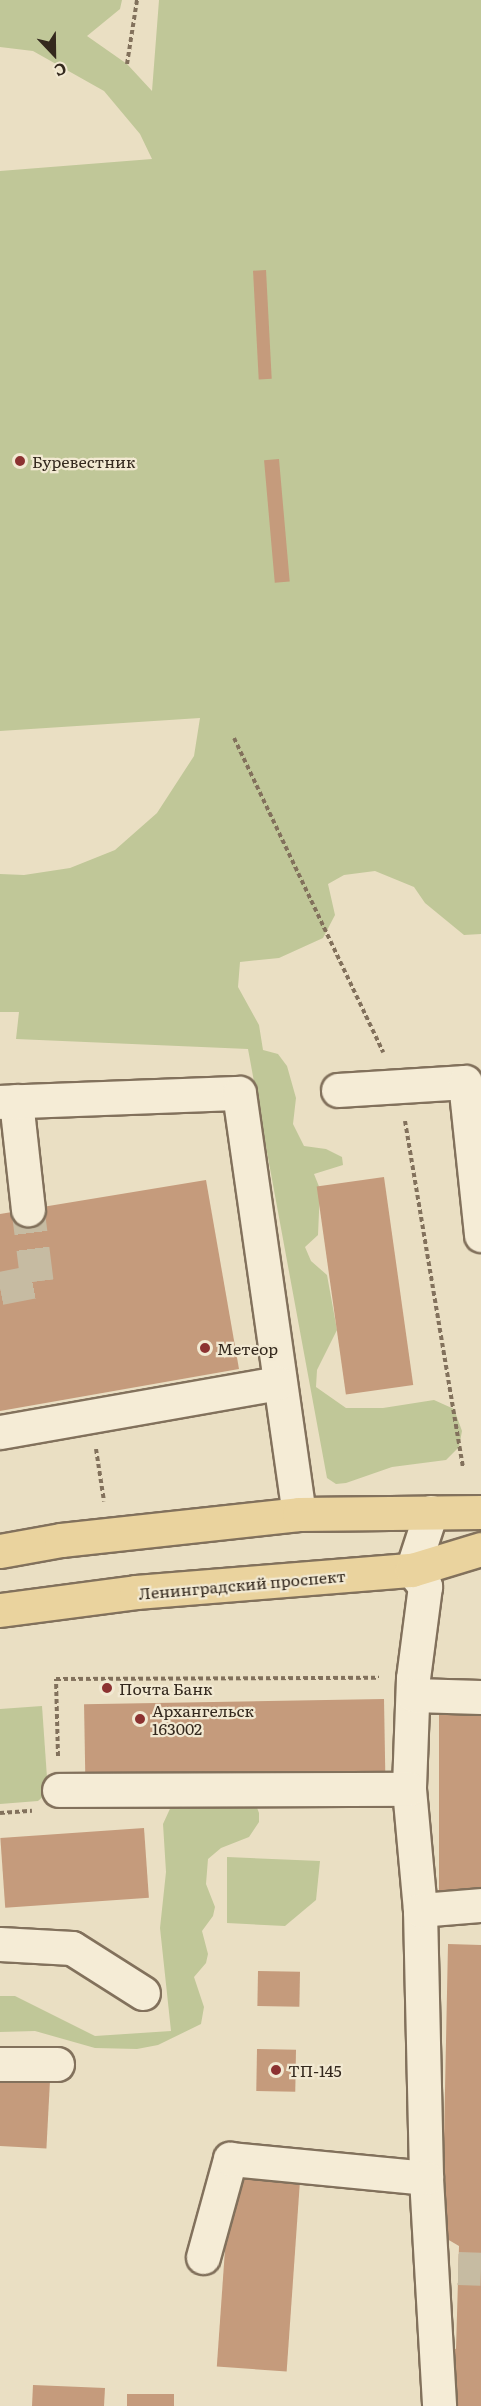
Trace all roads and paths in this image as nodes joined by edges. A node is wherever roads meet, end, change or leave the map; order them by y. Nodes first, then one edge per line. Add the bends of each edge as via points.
1 (137, 0) edge
2 (127, 64) dead end
3 (338, 1090) dead end
4 (8, 1102) edge
5 (28, 1209) tunnel mouth
6 (481, 1235) edge
7 (278, 1383) junction
8 (0, 1432) edge
9 (96, 1444) dead end
10 (104, 1502) dead end
11 (431, 1512) junction
12 (481, 1512) edge
13 (299, 1514) junction
14 (481, 1549) edge
15 (0, 1551) edge
16 (412, 1570) junction
17 (0, 1611) edge
18 (56, 1679) dead end
19 (413, 1687) junction
20 (481, 1697) edge
21 (409, 1789) junction
22 (59, 1790) dead end
23 (481, 1905) edge
24 (420, 1910) junction
25 (0, 1944) edge
26 (143, 1993) dead end
27 (0, 2064) edge
28 (57, 2064) dead end
29 (426, 2178) junction
30 (203, 2257) dead end
31 (439, 2406) edge

1 - 2 path
3 - 6 lane via 465,1082
4 - 5 lane
4 - 7 lane via 239,1093
7 - 8 lane
7 - 13 lane
9 - 10 path
11 - 12 main road
11 - 13 main road
11 - 16 lane
13 - 15 main road via 61,1540
14 - 16 main road, Ленинградский проспект
16 - 17 main road, Ленинградский проспект via 136,1592
16 - 19 lane via 425,1586
18 - 19 path
19 - 20 lane
19 - 21 lane
21 - 22 lane
21 - 24 lane
23 - 24 lane
24 - 29 lane
25 - 26 lane via 72,1948
27 - 28 lane
29 - 30 lane via 230,2159
29 - 31 lane via 446,2268

